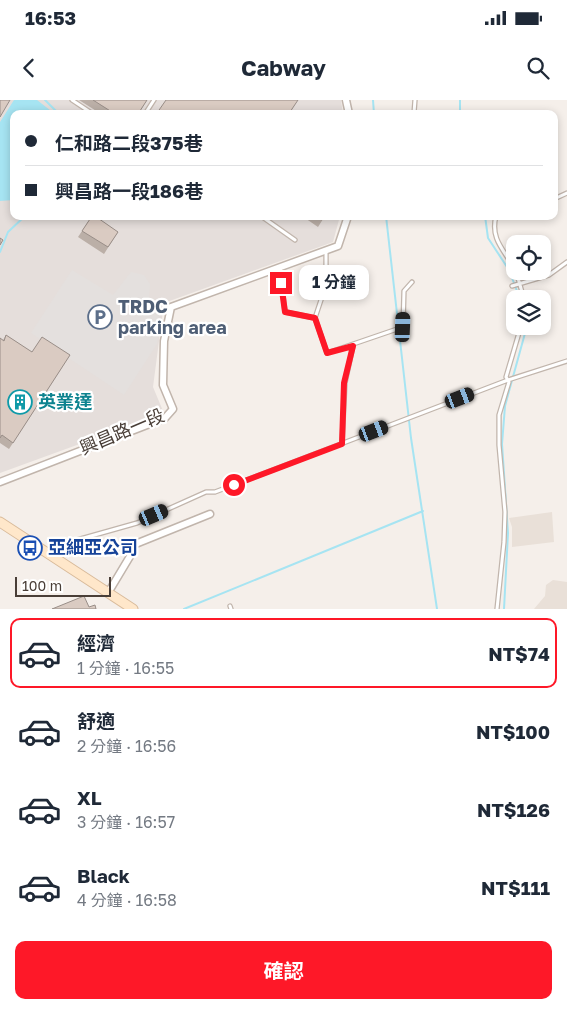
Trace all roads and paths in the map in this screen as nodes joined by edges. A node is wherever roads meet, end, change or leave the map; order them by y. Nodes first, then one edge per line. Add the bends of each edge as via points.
1 (72, 100) edge
2 (88, 110) edge
3 (267, 220) edge
4 (347, 220) edge
5 (495, 220) edge
6 (295, 240) dead end
7 (326, 252) junction
8 (506, 256) edge
9 (567, 262) edge
10 (280, 268) junction
11 (518, 280) edge
12 (412, 282) dead end
13 (519, 283) junction
14 (512, 286) dead end
15 (521, 290) edge
16 (315, 318) junction
17 (518, 335) edge
18 (353, 346) junction
19 (567, 361) edge
20 (509, 379) junction
21 (342, 444) junction
22 (0, 482) edge
23 (210, 514) dead end
24 (0, 522) edge
25 (50, 554) junction
26 (108, 592) junction
27 (133, 609) edge
28 (498, 609) edge

1 - 2 lane
3 - 6 lane
4 - 7 street, 興昌路一段 via 338,246
5 - 8 lane via 496,241
7 - 10 street, 興昌路一段
7 - 16 lane via 326,285
9 - 13 lane via 548,275
10 - 16 lane via 285,312
10 - 22 street, 興昌路一段 via 171,307 164,341 163,384 173,409 165,418
11 - 13 lane
12 - 18 lane via 404,291 403,327
13 - 14 lane
13 - 15 lane
16 - 18 lane via 327,353
17 - 20 lane via 506,376
18 - 21 lane via 344,383
19 - 20 lane
20 - 21 lane
20 - 28 lane via 499,415 505,512
21 - 25 lane via 215,492 206,492 137,523 66,543
23 - 26 street via 133,545 132,553
24 - 25 main road
25 - 26 main road
26 - 27 main road

